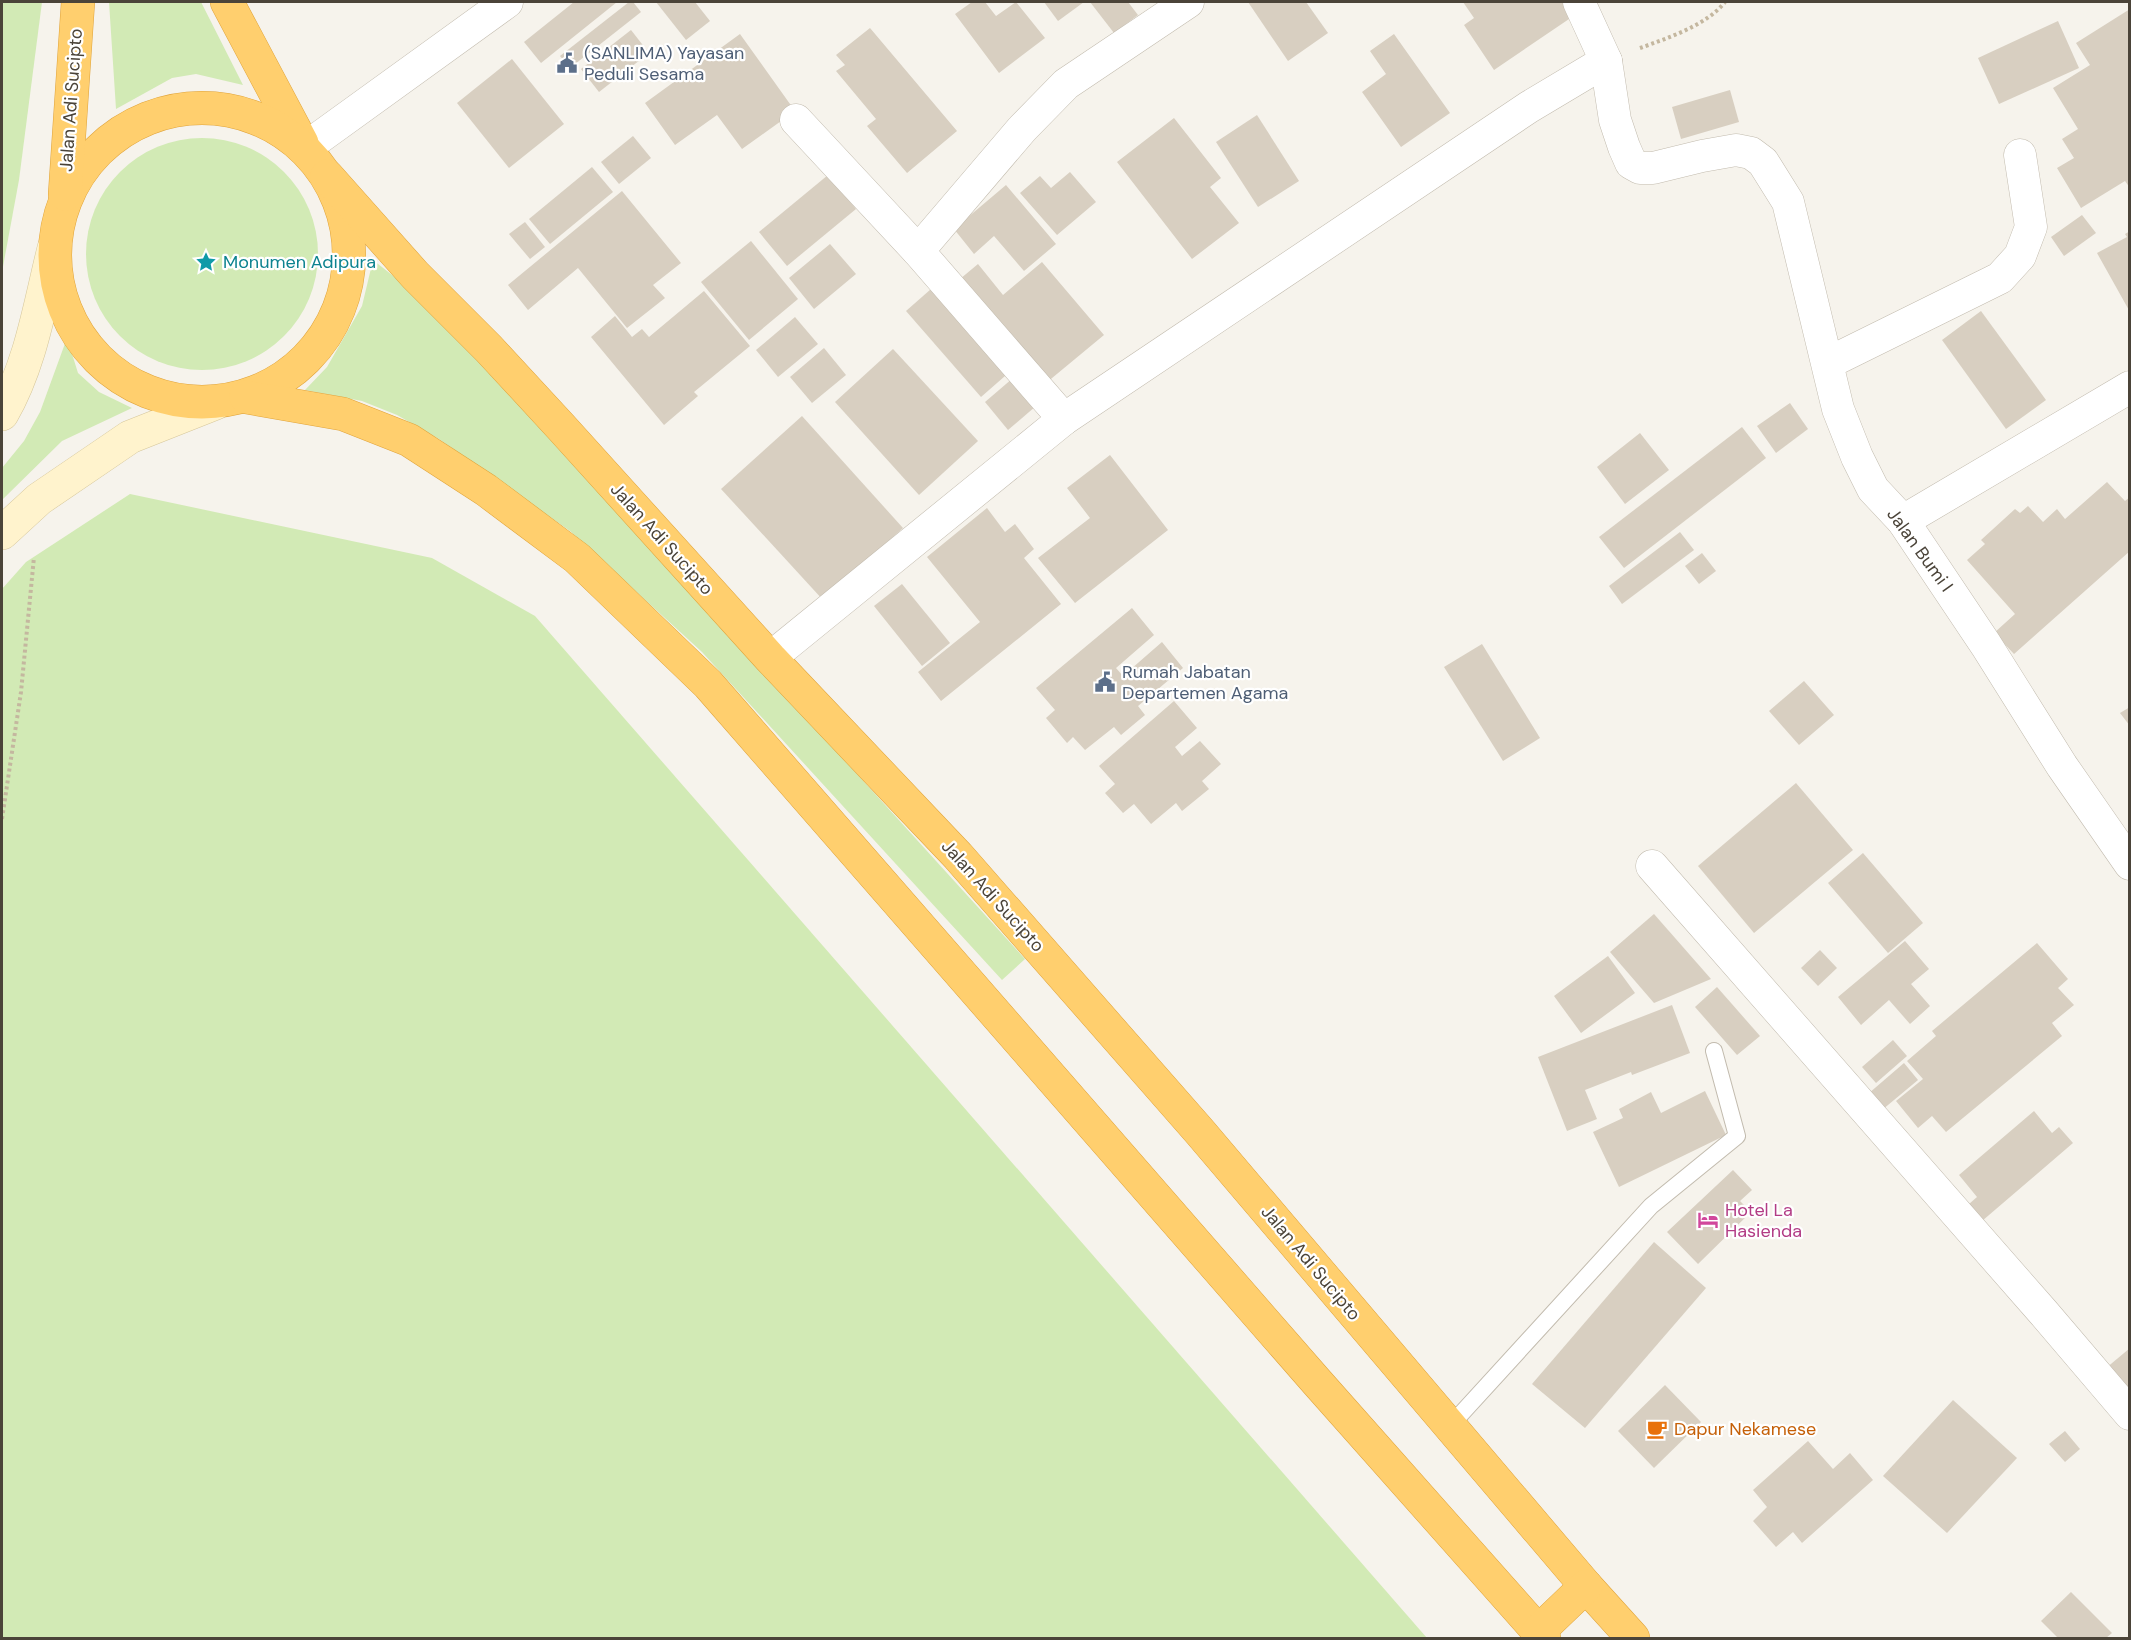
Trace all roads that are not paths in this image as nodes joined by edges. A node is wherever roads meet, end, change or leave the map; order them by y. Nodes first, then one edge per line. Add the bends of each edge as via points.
1 (78, 2) edge
2 (226, 2) edge
3 (507, 2) edge
4 (1188, 2) edge
5 (1579, 2) edge
6 (1606, 61) junction
7 (795, 120) dead end
8 (305, 148) junction
9 (2020, 155) dead end
10 (327, 176) junction
11 (64, 199) junction
12 (54, 248) junction
13 (918, 251) junction
14 (1828, 363) junction
15 (2130, 387) edge
16 (231, 400) junction
17 (2, 414) edge
18 (1064, 419) junction
19 (1903, 521) junction
20 (2, 533) edge
21 (770, 658) junction
22 (2130, 864) edge
23 (1652, 866) dead end
24 (1714, 1051) dead end
25 (2130, 1414) edge
26 (1450, 1426) junction
27 (1586, 1586) junction
28 (1541, 1635) edge
29 (1633, 1638) edge

1 - 11 highway, Jalan Adi Sucipto
2 - 8 highway
3 - 8 street
4 - 13 street via 1066,84 1022,129
5 - 6 street
6 - 14 street, Jalan Bumi I via 1615,120 1631,162 1640,168 1736,150 1751,153 1763,162 1788,202
6 - 18 street via 1529,107
7 - 13 street
8 - 10 highway
8 - 11 highway via 269,123 223,108 175,109 129,126 92,156
9 - 14 street via 2031,226 2020,256 2000,278
10 - 16 highway via 343,207 350,254 343,300 321,342 287,376
10 - 21 highway, Jalan Adi Sucipto
11 - 12 highway
12 - 16 highway via 59,299 78,338 107,370 144,393 186,403
12 - 17 main road via 33,338 15,391
13 - 18 street
14 - 19 street, Jalan Bumi I via 1838,409 1857,457 1873,489
15 - 19 street
16 - 20 main road via 130,437 39,499
16 - 28 highway via 343,414 409,440 486,490 577,558 708,684
18 - 21 street
19 - 22 street, Jalan Bumi I
21 - 26 highway, Jalan Adi Sucipto via 958,856
23 - 25 street
24 - 26 lane via 1737,1136 1651,1206
26 - 27 highway, Jalan Adi Sucipto
27 - 28 highway
27 - 29 highway, Jalan Adi Sucipto

